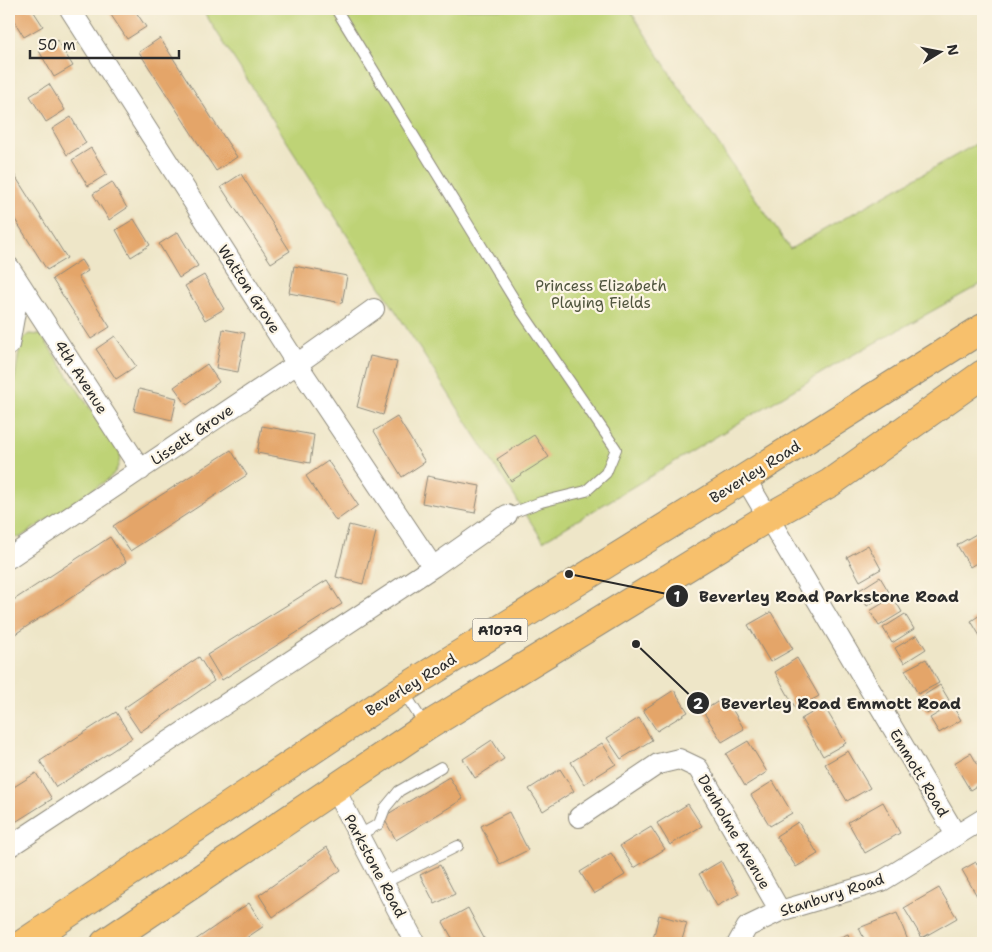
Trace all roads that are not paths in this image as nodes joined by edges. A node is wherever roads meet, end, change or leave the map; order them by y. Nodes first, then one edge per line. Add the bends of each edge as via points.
1 (70, 9) edge
2 (336, 9) edge
3 (9, 267) edge
4 (20, 284) junction
5 (374, 309) dead end
6 (983, 328) edge
7 (9, 345) edge
8 (297, 364) junction
9 (983, 374) edge
10 (141, 470) junction
11 (745, 478) junction
12 (507, 515) joint
13 (767, 518) junction
14 (9, 558) edge
15 (433, 567) junction
16 (402, 690) junction
17 (426, 727) junction
18 (441, 767) dead end
19 (334, 788) junction
20 (579, 817) dead end
21 (983, 819) edge
22 (359, 835) junction
23 (956, 835) junction
24 (458, 846) dead end
25 (9, 847) edge
26 (384, 883) junction
27 (780, 911) junction
28 (24, 943) edge
29 (105, 943) edge
30 (415, 943) edge
31 (738, 943) edge

1 - 8 street, Watton Grove
2 - 12 lane via 520,309 616,449 606,473 586,491 541,502
3 - 4 street, 4th Avenue
4 - 7 street
4 - 10 street, 4th Avenue
5 - 8 street, Lissett Grove
6 - 11 main road, Beverley Road / A1079
8 - 10 street, Lissett Grove
8 - 15 street, Watton Grove
9 - 13 main road, A1079 via 830,483
10 - 14 street, Lissett Grove
11 - 13 street, Emmott Road
11 - 16 main road, Beverley Road / A1079
12 - 15 street
13 - 17 main road, A1079
13 - 23 street, Emmott Road
15 - 25 street
16 - 17 lane
16 - 28 main road, Beverley Road / A1079
17 - 19 main road, A1079
18 - 22 lane via 399,791 385,808 379,824
19 - 22 street, Parkstone Road
19 - 29 main road, A1079
20 - 27 street, Denholme Avenue via 658,764 679,759 698,768
21 - 23 street, Stanbury Road
22 - 26 street, Parkstone Road
23 - 27 street, Stanbury Road via 882,881
24 - 26 lane
26 - 30 street, Parkstone Road
27 - 31 street, Stanbury Road via 747,927

